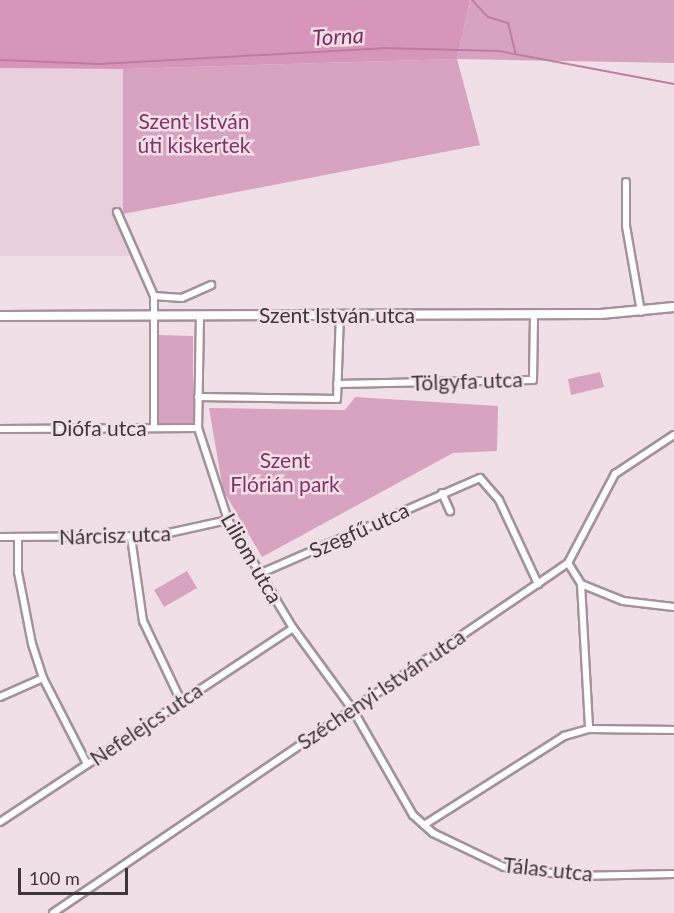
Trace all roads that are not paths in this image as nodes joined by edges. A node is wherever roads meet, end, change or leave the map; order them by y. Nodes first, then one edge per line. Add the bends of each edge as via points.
1 (626, 182) dead end
2 (117, 212) dead end
3 (211, 285) dead end
4 (154, 296) junction
5 (674, 307) edge
6 (641, 312) junction
7 (340, 315) junction
8 (534, 315) junction
9 (0, 316) edge
10 (154, 316) junction
11 (200, 316) junction
12 (337, 384) junction
13 (198, 397) junction
14 (154, 427) junction
15 (198, 428) junction
16 (0, 429) edge
17 (674, 435) edge
18 (442, 493) junction
19 (450, 511) dead end
20 (228, 520) junction
21 (0, 537) edge
22 (18, 537) junction
23 (131, 537) junction
24 (568, 563) junction
25 (259, 574) junction
26 (538, 584) junction
27 (580, 584) junction
28 (674, 607) edge
29 (293, 628) junction
30 (43, 678) junction
31 (0, 698) edge
32 (181, 701) junction
33 (353, 710) junction
34 (589, 729) junction
35 (674, 730) edge
36 (87, 764) junction
37 (0, 822) edge
38 (424, 825) junction
39 (674, 874) edge
40 (53, 913) edge

1 - 6 street via 627,226
2 - 4 street
3 - 4 street via 182,298
4 - 10 street
5 - 6 main road, Szent István utca
6 - 8 main road, Szent István utca
7 - 8 main road, Szent István utca
7 - 11 main road, Szent István utca
7 - 12 street
8 - 12 street, Tölgyfa utca via 533,380
9 - 10 main road, Szent István utca
10 - 11 main road, Szent István utca
10 - 14 street
11 - 13 street, Liliom utca
12 - 13 street via 337,399
13 - 15 street, Liliom utca
14 - 15 street, Diófa utca
14 - 16 street, Diófa utca
15 - 20 street, Liliom utca
17 - 24 street, Széchenyi István utca via 615,474
18 - 19 street
18 - 25 street, Szegfű utca
18 - 26 street, Szegfű utca via 473,479 485,480
20 - 23 street, Nárcisz utca via 180,533
20 - 25 street, Liliom utca
21 - 22 street, Nárcisz utca
22 - 23 street, Nárcisz utca
22 - 30 street via 22,605
23 - 32 street via 143,621
24 - 26 street, Széchenyi István utca
24 - 27 street
25 - 29 street, Liliom utca
26 - 33 street, Széchenyi István utca
27 - 28 street via 623,601
27 - 34 street
29 - 32 street, Nefelejcs utca
29 - 33 street, Liliom utca
30 - 31 street
30 - 36 street
32 - 36 street, Nefelejcs utca
33 - 38 street
33 - 40 street, Széchenyi István utca
34 - 35 street
34 - 38 street via 564,736
36 - 37 street, Nefelejcs utca
38 - 39 street, Tálas utca via 504,867 576,876

